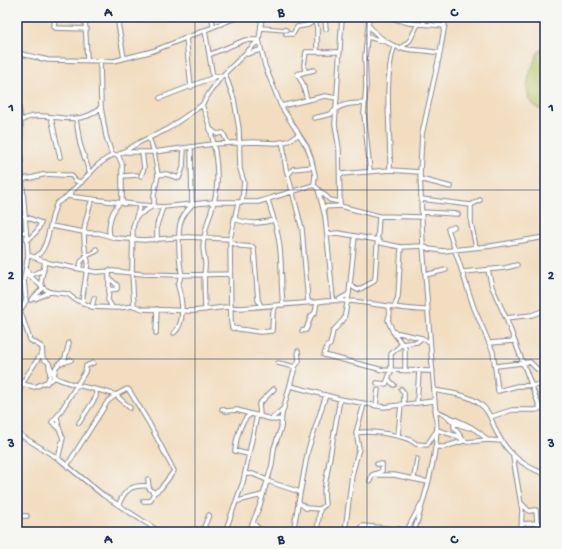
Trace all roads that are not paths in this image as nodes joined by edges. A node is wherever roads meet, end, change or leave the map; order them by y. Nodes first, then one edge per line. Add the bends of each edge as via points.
1 (55, 17) edge
2 (85, 17) edge
3 (117, 17) edge
4 (212, 17) edge
5 (238, 17) edge
6 (262, 17) edge
7 (389, 17) edge
8 (424, 17) edge
9 (446, 17) edge
10 (322, 18) edge
11 (342, 18) edge
12 (370, 18) edge
13 (227, 19) edge
14 (315, 21) junction
15 (424, 23) junction
16 (418, 24) junction
17 (213, 26) junction
18 (369, 26) junction
19 (446, 26) junction
20 (261, 28) junction
21 (86, 29) junction
22 (326, 29) dead end
23 (206, 30) junction
24 (186, 37) junction
25 (368, 37) junction
26 (259, 40) junction
27 (384, 41) junction
28 (394, 47) junction
29 (400, 49) junction
30 (260, 50) junction
31 (317, 51) junction
32 (340, 52) junction
33 (17, 53) edge
34 (440, 53) junction
35 (211, 54) junction
36 (244, 55) junction
37 (124, 58) junction
38 (87, 59) junction
39 (100, 61) junction
40 (314, 70) dead end
41 (305, 71) junction
42 (225, 74) junction
43 (222, 77) junction
44 (213, 78) junction
45 (191, 87) junction
46 (17, 95) edge
47 (160, 98) dead end
48 (337, 98) junction
49 (307, 100) junction
50 (364, 103) junction
51 (202, 105) junction
52 (281, 106) junction
53 (101, 107) junction
54 (336, 108) junction
55 (51, 117) junction
56 (314, 118) dead end
57 (76, 119) junction
58 (22, 120) junction
59 (210, 128) junction
60 (298, 135) junction
61 (19, 137) edge
62 (148, 138) junction
63 (240, 142) junction
64 (282, 142) junction
65 (228, 143) junction
66 (213, 144) junction
67 (184, 148) junction
68 (191, 148) junction
69 (19, 152) edge
70 (124, 152) junction
71 (142, 152) junction
72 (154, 152) junction
73 (112, 155) junction
74 (118, 155) junction
75 (60, 157) dead end
76 (286, 167) junction
77 (313, 167) junction
78 (293, 169) junction
79 (390, 170) junction
80 (370, 171) junction
81 (420, 172) junction
82 (22, 174) junction
83 (90, 174) junction
84 (341, 174) junction
85 (17, 175) edge
86 (158, 175) junction
87 (288, 175) junction
88 (122, 176) junction
89 (17, 178) edge
90 (420, 179) junction
91 (22, 181) junction
92 (82, 182) junction
93 (314, 185) junction
94 (451, 186) dead end
95 (318, 190) junction
96 (292, 192) junction
97 (67, 196) junction
98 (92, 199) junction
99 (421, 199) junction
100 (268, 200) junction
101 (480, 200) dead end
102 (214, 202) junction
103 (240, 202) junction
104 (17, 203) edge
105 (23, 203) junction
106 (122, 203) junction
107 (340, 204) junction
108 (192, 205) junction
109 (471, 205) junction
110 (140, 206) junction
111 (154, 206) junction
112 (163, 207) junction
113 (323, 207) junction
114 (422, 212) junction
115 (458, 214) dead end
116 (24, 216) junction
117 (137, 216) junction
118 (378, 216) junction
119 (422, 217) junction
120 (234, 219) junction
121 (274, 220) junction
122 (50, 226) junction
123 (454, 227) dead end
124 (17, 232) edge
125 (26, 232) junction
126 (84, 232) junction
127 (327, 234) junction
128 (110, 236) junction
129 (355, 236) junction
130 (205, 237) junction
131 (180, 238) junction
132 (545, 238) edge
133 (133, 239) junction
134 (28, 240) junction
135 (157, 240) junction
136 (230, 240) junction
137 (378, 240) junction
138 (423, 246) junction
139 (401, 247) junction
140 (476, 247) junction
141 (96, 249) dead end
142 (454, 249) junction
143 (28, 255) junction
144 (86, 256) junction
145 (35, 257) junction
146 (46, 265) junction
147 (518, 265) dead end
148 (79, 268) junction
149 (86, 269) junction
150 (27, 270) junction
151 (109, 270) junction
152 (446, 270) dead end
153 (488, 270) junction
154 (132, 272) junction
155 (463, 272) junction
156 (203, 274) junction
157 (230, 274) junction
158 (29, 275) junction
159 (182, 275) junction
160 (425, 275) junction
161 (109, 278) junction
162 (24, 279) junction
163 (349, 282) junction
164 (44, 288) junction
165 (109, 290) junction
166 (50, 292) junction
167 (349, 294) junction
168 (94, 298) dead end
169 (333, 299) junction
170 (340, 299) junction
171 (31, 300) junction
172 (26, 301) junction
173 (82, 302) junction
174 (308, 302) junction
175 (317, 302) junction
176 (348, 302) junction
177 (283, 304) junction
178 (134, 306) junction
179 (261, 306) junction
180 (276, 306) junction
181 (92, 307) junction
182 (112, 307) junction
183 (395, 307) junction
184 (229, 308) junction
185 (388, 308) junction
186 (157, 309) junction
187 (20, 310) junction
188 (181, 310) junction
189 (205, 310) junction
190 (428, 310) junction
191 (545, 310) edge
192 (17, 316) edge
193 (506, 318) junction
194 (302, 331) dead end
195 (394, 332) junction
196 (156, 333) dead end
197 (174, 333) dead end
198 (422, 338) junction
199 (514, 341) junction
200 (430, 342) junction
201 (69, 343) dead end
202 (490, 343) junction
203 (402, 344) junction
204 (298, 351) dead end
205 (42, 353) junction
206 (71, 360) dead end
207 (48, 362) junction
208 (390, 362) junction
209 (522, 362) junction
210 (62, 363) junction
211 (93, 363) dead end
212 (278, 363) dead end
213 (496, 366) junction
214 (295, 367) junction
215 (383, 370) junction
216 (541, 370) dead end
217 (391, 371) junction
218 (405, 371) junction
219 (419, 371) junction
220 (433, 371) junction
221 (53, 372) junction
222 (389, 380) junction
223 (545, 382) edge
224 (47, 383) junction
225 (377, 383) dead end
226 (22, 384) junction
227 (76, 385) junction
228 (394, 385) dead end
229 (291, 386) junction
230 (531, 386) junction
231 (274, 389) dead end
232 (401, 389) dead end
233 (96, 390) junction
234 (378, 390) dead end
235 (434, 390) junction
236 (17, 395) edge
237 (116, 395) junction
238 (326, 395) junction
239 (340, 399) junction
240 (434, 401) junction
241 (417, 403) junction
242 (364, 404) junction
243 (403, 404) junction
244 (376, 406) junction
245 (545, 407) edge
246 (130, 408) dead end
247 (284, 408) junction
248 (540, 408) junction
249 (222, 409) dead end
250 (435, 410) junction
251 (251, 414) junction
252 (259, 415) junction
253 (447, 416) junction
254 (490, 417) junction
255 (271, 419) junction
256 (282, 419) junction
257 (79, 422) dead end
258 (454, 423) junction
259 (473, 429) junction
260 (437, 430) junction
261 (17, 433) edge
262 (356, 433) junction
263 (398, 436) junction
264 (487, 440) junction
265 (464, 441) junction
266 (502, 441) junction
267 (436, 446) junction
268 (248, 454) junction
269 (513, 457) junction
270 (417, 458) dead end
271 (58, 459) junction
272 (377, 464) dead end
273 (68, 467) junction
274 (245, 474) junction
275 (545, 474) edge
276 (372, 475) junction
277 (414, 478) junction
278 (148, 479) dead end
279 (267, 481) junction
280 (370, 481) dead end
281 (428, 482) junction
282 (148, 486) junction
283 (300, 492) junction
284 (154, 493) junction
285 (262, 495) junction
286 (519, 498) junction
287 (143, 501) dead end
288 (238, 501) junction
289 (298, 502) junction
290 (423, 502) junction
291 (119, 504) junction
292 (320, 510) junction
293 (209, 515) dead end
294 (17, 516) edge
295 (27, 516) dead end
296 (253, 523) junction
297 (537, 523) junction
298 (522, 524) junction
299 (545, 526) edge
300 (203, 530) edge
301 (160, 532) edge
302 (214, 532) edge
303 (225, 532) edge
304 (250, 532) edge
305 (262, 532) edge
306 (293, 532) edge
307 (317, 532) edge
308 (345, 532) edge
309 (361, 532) edge
310 (414, 532) edge
311 (521, 532) edge

1 - 21 street via 56,28
2 - 21 street
3 - 37 street
4 - 17 street
5 - 13 street
6 - 20 street
7 - 16 street via 401,22
8 - 15 street
9 - 19 street
10 - 11 street
10 - 14 street
10 - 22 street
11 - 32 street
12 - 18 street
13 - 17 street
14 - 20 street via 297,27 294,34
14 - 31 street
15 - 16 street
15 - 19 street
16 - 29 street via 410,40
17 - 23 street
18 - 25 street
18 - 27 street
19 - 34 street
20 - 26 street
21 - 38 street
23 - 24 street
23 - 35 street
24 - 37 street via 153,51
24 - 45 street
25 - 27 street
25 - 50 street
26 - 30 street
26 - 35 street via 241,41
26 - 36 street
27 - 28 street
28 - 29 street
28 - 79 street via 388,103
29 - 34 street
30 - 36 street
30 - 52 street
31 - 32 street
31 - 41 street via 306,52
32 - 48 street
33 - 38 street via 48,60
34 - 81 street via 422,134
35 - 44 street
36 - 42 street
37 - 39 street
38 - 39 street
39 - 53 street
40 - 41 street
41 - 49 street via 297,74 303,84
42 - 43 street
42 - 63 street via 234,99
43 - 44 street
43 - 51 street
44 - 45 street
45 - 47 street
46 - 58 street
48 - 49 street via 325,96
48 - 54 street
49 - 52 street
50 - 54 street
50 - 80 street
51 - 59 street
51 - 62 street via 182,121
52 - 60 street
53 - 57 street via 89,116
53 - 73 street
54 - 56 street via 331,114
54 - 84 street
55 - 57 street
55 - 58 street
55 - 75 street
57 - 83 street via 80,144
58 - 61 street
59 - 65 street via 217,134 223,133
59 - 66 street
60 - 64 street
60 - 77 street via 307,147
61 - 69 street
62 - 70 street
62 - 72 street
63 - 64 street
63 - 65 street
63 - 103 street via 240,169 244,182
64 - 76 street via 286,153
65 - 66 street
66 - 68 street
66 - 102 street via 217,172
67 - 68 street
67 - 72 street
67 - 86 street via 184,167 179,178 166,174
68 - 108 street
69 - 82 street
70 - 71 street
70 - 74 street
71 - 72 street
71 - 88 street via 144,168 139,176
72 - 86 street
73 - 74 street
73 - 83 street
74 - 88 street via 122,164
76 - 78 street
76 - 87 street
77 - 78 street
77 - 93 street
78 - 87 street
79 - 80 street
79 - 81 street
80 - 84 street
81 - 90 street
82 - 85 street
82 - 91 street
83 - 92 street
84 - 107 street
86 - 111 street
87 - 96 street
88 - 106 street
89 - 91 street
90 - 94 street
90 - 99 street
91 - 92 street via 44,174 60,177 71,175
91 - 105 street
92 - 97 street
93 - 95 street
93 - 96 street
95 - 107 street
95 - 113 street
96 - 100 street
96 - 174 street via 302,229
97 - 98 street
97 - 122 street via 55,207
98 - 106 street
98 - 126 street via 84,220
99 - 109 street
99 - 114 street
100 - 103 street
100 - 121 street
101 - 109 street
102 - 103 street
102 - 108 street
102 - 130 street via 206,225
103 - 120 street
104 - 105 street
105 - 116 street
106 - 110 street
106 - 128 street via 115,207
107 - 113 street
107 - 118 street
108 - 112 street
108 - 131 street via 186,211 180,225
109 - 140 street via 471,223
110 - 111 street
110 - 117 street
111 - 112 street
111 - 117 street
112 - 135 street via 157,225
113 - 127 street
114 - 115 street
114 - 119 street
116 - 125 street
116 - 134 street via 41,223 37,232
117 - 133 street via 133,227
118 - 119 street
118 - 137 street
119 - 138 street
120 - 121 street via 255,224
120 - 136 street
121 - 177 street via 278,236
122 - 126 street
122 - 145 street via 45,246 40,255
123 - 142 street via 448,228
124 - 125 street
125 - 134 street
126 - 128 street
126 - 144 street
127 - 129 street
127 - 169 street
128 - 133 street
129 - 137 street
129 - 163 street
130 - 131 street
130 - 136 street
130 - 156 street
131 - 135 street
131 - 159 street
132 - 140 street
133 - 135 street
133 - 154 street
134 - 143 street
136 - 157 street
136 - 179 street via 240,246 254,249 258,300
137 - 139 street
137 - 163 street via 373,282 358,290
138 - 139 street
138 - 142 street via 435,250
138 - 160 street
139 - 183 street
140 - 142 street
141 - 144 street via 97,251
142 - 155 street
143 - 145 street
143 - 150 street
144 - 148 street
144 - 149 street
145 - 146 street
146 - 148 street
146 - 158 street via 37,274
146 - 164 street via 41,282
147 - 153 street
148 - 149 street
149 - 151 street via 96,272
149 - 173 street
150 - 158 street
150 - 162 street
151 - 154 street
151 - 161 street
152 - 160 street
153 - 155 street
153 - 193 street via 492,287
154 - 159 street
154 - 178 street
155 - 202 street via 474,308
156 - 157 street
156 - 159 street
156 - 189 street
157 - 184 street
158 - 162 street
158 - 164 street
159 - 188 street via 178,286 181,293
160 - 190 street
161 - 165 street
161 - 165 street via 117,286 114,290
162 - 172 street
163 - 167 street
164 - 166 street
164 - 171 street
165 - 182 street via 108,300
166 - 171 street
166 - 173 street via 68,294
167 - 170 street
167 - 176 street
168 - 181 street
169 - 170 street
169 - 175 street
170 - 176 street
171 - 172 street
172 - 187 street
173 - 181 street
174 - 175 street
174 - 177 street
175 - 194 street via 316,313 311,316 306,330
176 - 185 street
176 - 215 street via 344,319 333,331 330,345 327,346 324,355
177 - 180 street
178 - 182 street
178 - 186 street
179 - 180 street
179 - 184 street
180 - 184 street via 273,312 272,331 260,332 232,328
181 - 182 street
183 - 185 street
183 - 190 street
184 - 189 street
185 - 195 street via 388,320
186 - 188 street
186 - 196 street
187 - 192 street
187 - 205 street via 30,340 44,349
188 - 189 street
188 - 197 street via 180,328
190 - 200 street
191 - 193 street via 532,315
193 - 199 street
195 - 198 street
195 - 203 street
198 - 200 street
198 - 203 street via 417,342
199 - 202 street
199 - 209 street
200 - 220 street
201 - 210 street
202 - 213 street
203 - 208 street via 392,354
203 - 218 street via 405,348
204 - 214 street via 299,361
205 - 207 street via 43,359
205 - 226 street
206 - 210 street
207 - 221 street
207 - 224 street via 50,375
208 - 215 street
208 - 217 street
209 - 213 street
209 - 216 street via 530,362
209 - 230 street
210 - 221 street
211 - 227 street via 86,366
212 - 214 street
213 - 230 street via 498,391 517,386
214 - 229 street
215 - 217 street
217 - 218 street
217 - 222 street
218 - 219 street
219 - 220 street
219 - 241 street
220 - 235 street
221 - 224 street via 52,379
221 - 227 street via 56,378
222 - 225 street via 386,384
222 - 228 street
223 - 230 street via 542,385
224 - 226 street via 34,387
226 - 236 street
227 - 233 street
227 - 271 street via 52,423 59,428 63,438
229 - 238 street
229 - 247 street
230 - 248 street
231 - 252 street via 258,404
232 - 243 street via 404,393
233 - 237 street
233 - 257 street via 96,398
234 - 244 street
235 - 240 street
235 - 254 street via 471,398 482,406
237 - 246 street
237 - 273 street via 108,401
237 - 284 street via 129,390 174,471
238 - 239 street
238 - 283 street via 308,450
239 - 242 street
239 - 292 street via 324,492 325,506
240 - 241 street
240 - 250 street
241 - 243 street
242 - 244 street
242 - 262 street
243 - 244 street
243 - 263 street
245 - 248 street
247 - 255 street
247 - 256 street
248 - 254 street via 512,410
249 - 251 street via 226,412 237,410
250 - 253 street
250 - 260 street
251 - 252 street
251 - 268 street via 242,424 236,441 236,452
252 - 255 street
252 - 268 street
253 - 258 street
253 - 259 street
254 - 266 street
255 - 256 street
256 - 279 street
258 - 259 street
258 - 265 street
259 - 264 street
260 - 263 street via 427,445 416,444 411,439
260 - 265 street
260 - 267 street
261 - 271 street
262 - 263 street via 364,431
262 - 308 street via 359,448 353,470
264 - 265 street via 471,443
264 - 266 street
265 - 267 street via 444,447
266 - 269 street
267 - 281 street
268 - 274 street
269 - 275 street
269 - 286 street
270 - 277 street
271 - 273 street
272 - 276 street via 382,464 382,471
273 - 291 street via 103,495
274 - 279 street via 253,474
274 - 288 street
276 - 277 street
276 - 280 street
277 - 281 street
278 - 282 street
279 - 283 street
279 - 285 street
281 - 290 street
282 - 284 street
282 - 291 street via 129,488 122,495
283 - 289 street
284 - 287 street via 150,501
285 - 288 street
285 - 296 street
286 - 297 street via 524,508 529,511 536,510
286 - 298 street
288 - 303 street via 232,509
289 - 292 street via 306,508
289 - 306 street
290 - 309 street via 416,510 407,530 363,526
290 - 310 street
291 - 301 street
292 - 307 street
293 - 300 street
294 - 295 street
296 - 304 street
296 - 305 street
297 - 298 street
297 - 299 street
298 - 311 street
300 - 302 street

